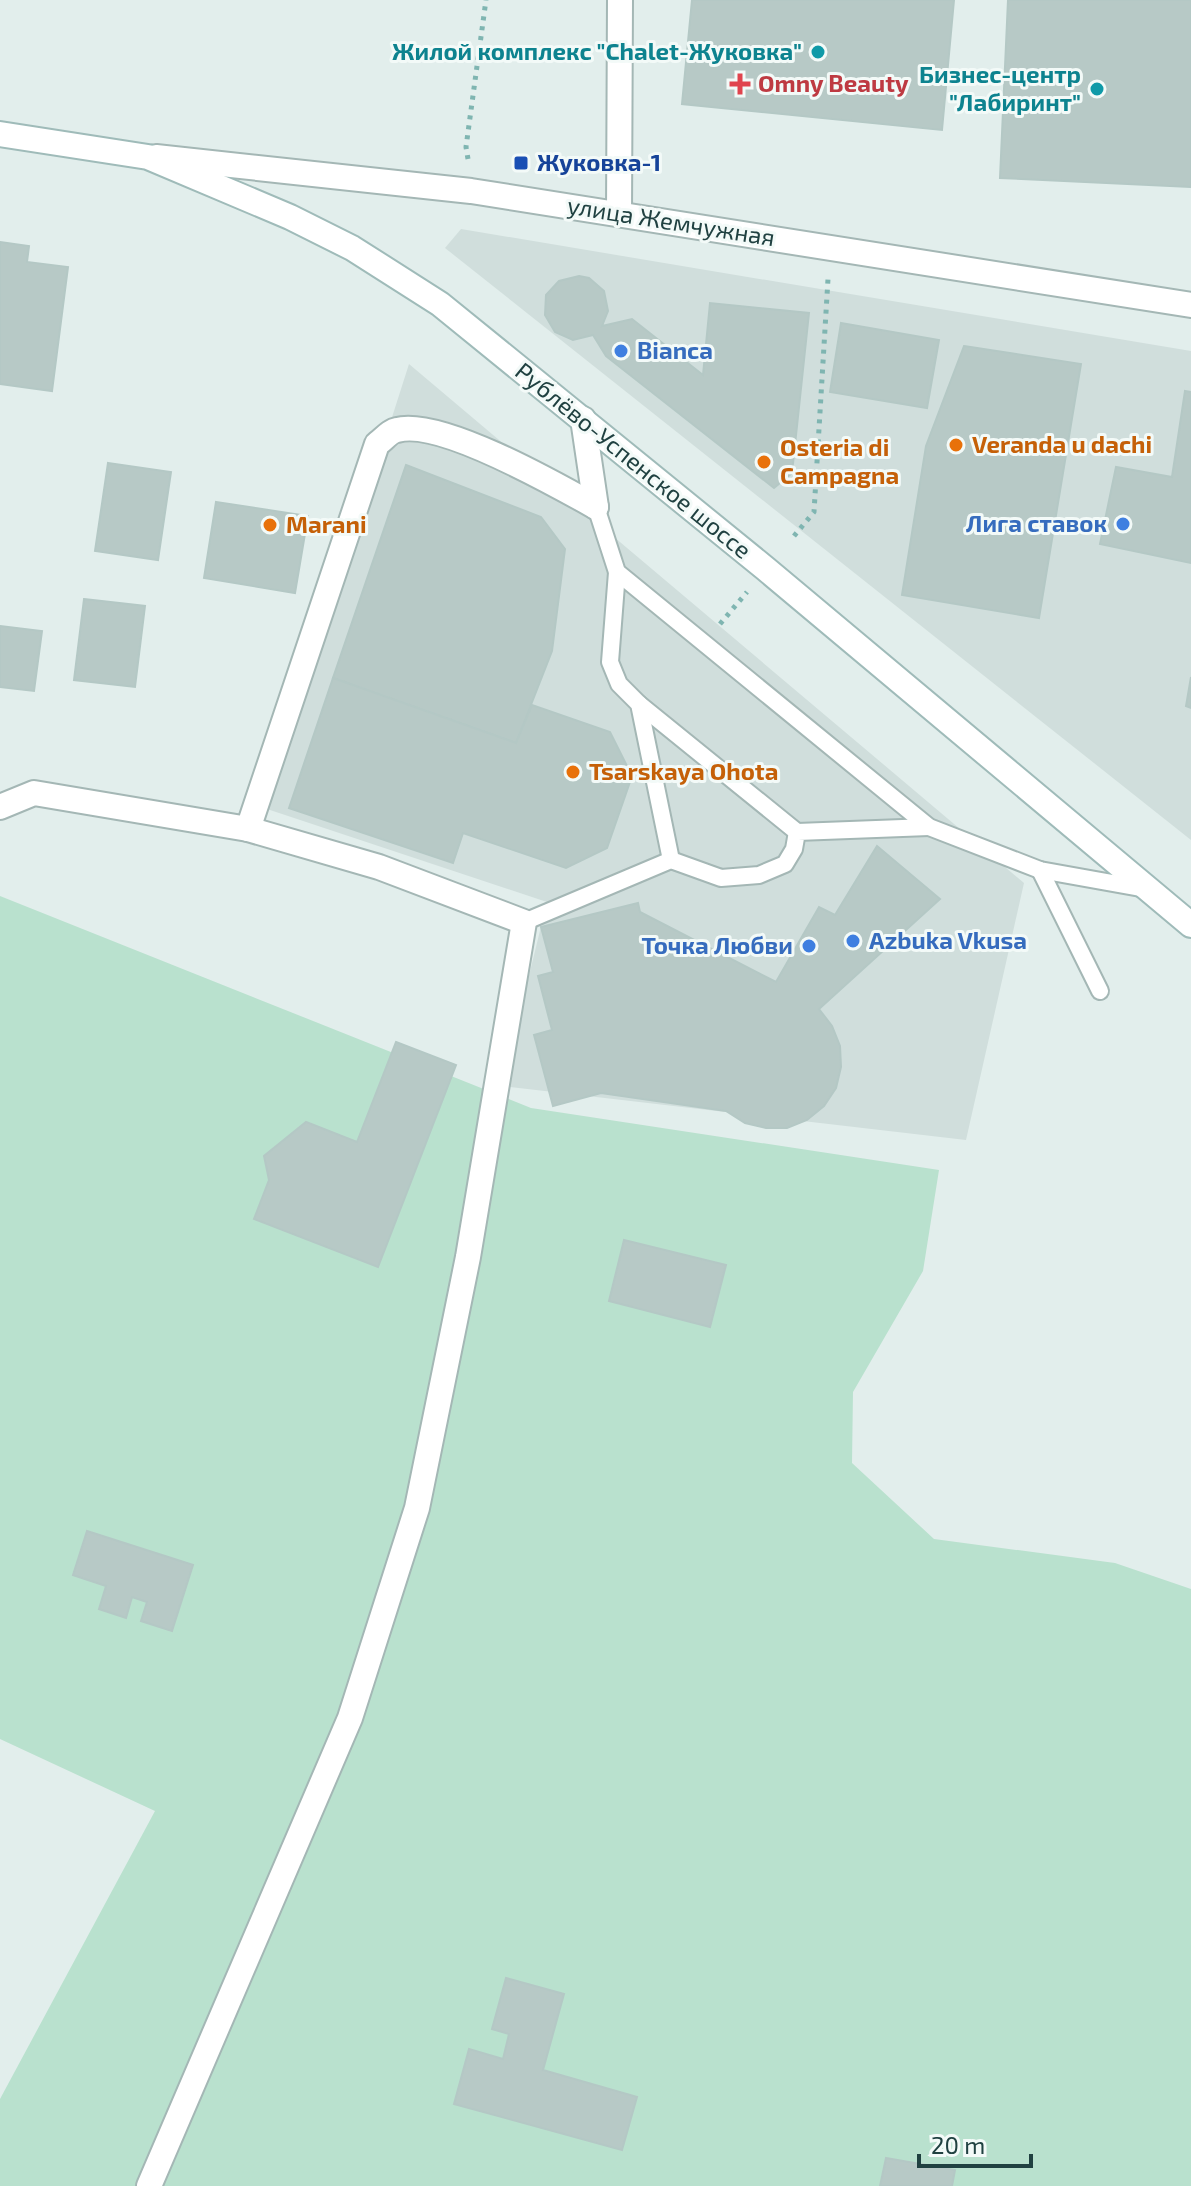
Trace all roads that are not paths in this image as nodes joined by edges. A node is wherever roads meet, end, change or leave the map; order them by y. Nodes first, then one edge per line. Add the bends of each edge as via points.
1 (620, 0) edge
2 (0, 134) edge
3 (148, 157) junction
4 (619, 214) junction
5 (1191, 305) edge
6 (583, 419) junction
7 (596, 507) junction
8 (617, 572) junction
9 (639, 704) junction
10 (0, 807) edge
11 (929, 827) junction
12 (248, 829) junction
13 (797, 832) junction
14 (671, 860) junction
15 (1040, 870) junction
16 (1148, 889) junction
17 (524, 922) junction
18 (1191, 925) edge
19 (1100, 991) dead end
20 (149, 2186) edge

1 - 4 street
2 - 3 street, Рублёво-Успенское шоссе
3 - 4 street, улица Жемчужная via 471,191
3 - 6 street, Рублёво-Успенское шоссе via 352,248 440,304
4 - 5 street, улица Жемчужная
6 - 7 street
6 - 16 street, Рублёво-Успенское шоссе
7 - 8 lane
7 - 12 street via 503,456 422,429 396,430 377,444
8 - 9 lane via 610,662 619,684
8 - 11 lane
9 - 13 lane
9 - 14 lane
10 - 12 street via 34,793
11 - 13 lane
11 - 15 lane
12 - 17 street via 379,867
13 - 14 lane via 785,864 759,875 721,878
14 - 17 lane
15 - 16 lane
15 - 19 lane
16 - 18 street, Рублёво-Успенское шоссе
17 - 20 street via 468,1257 417,1508 350,1718

